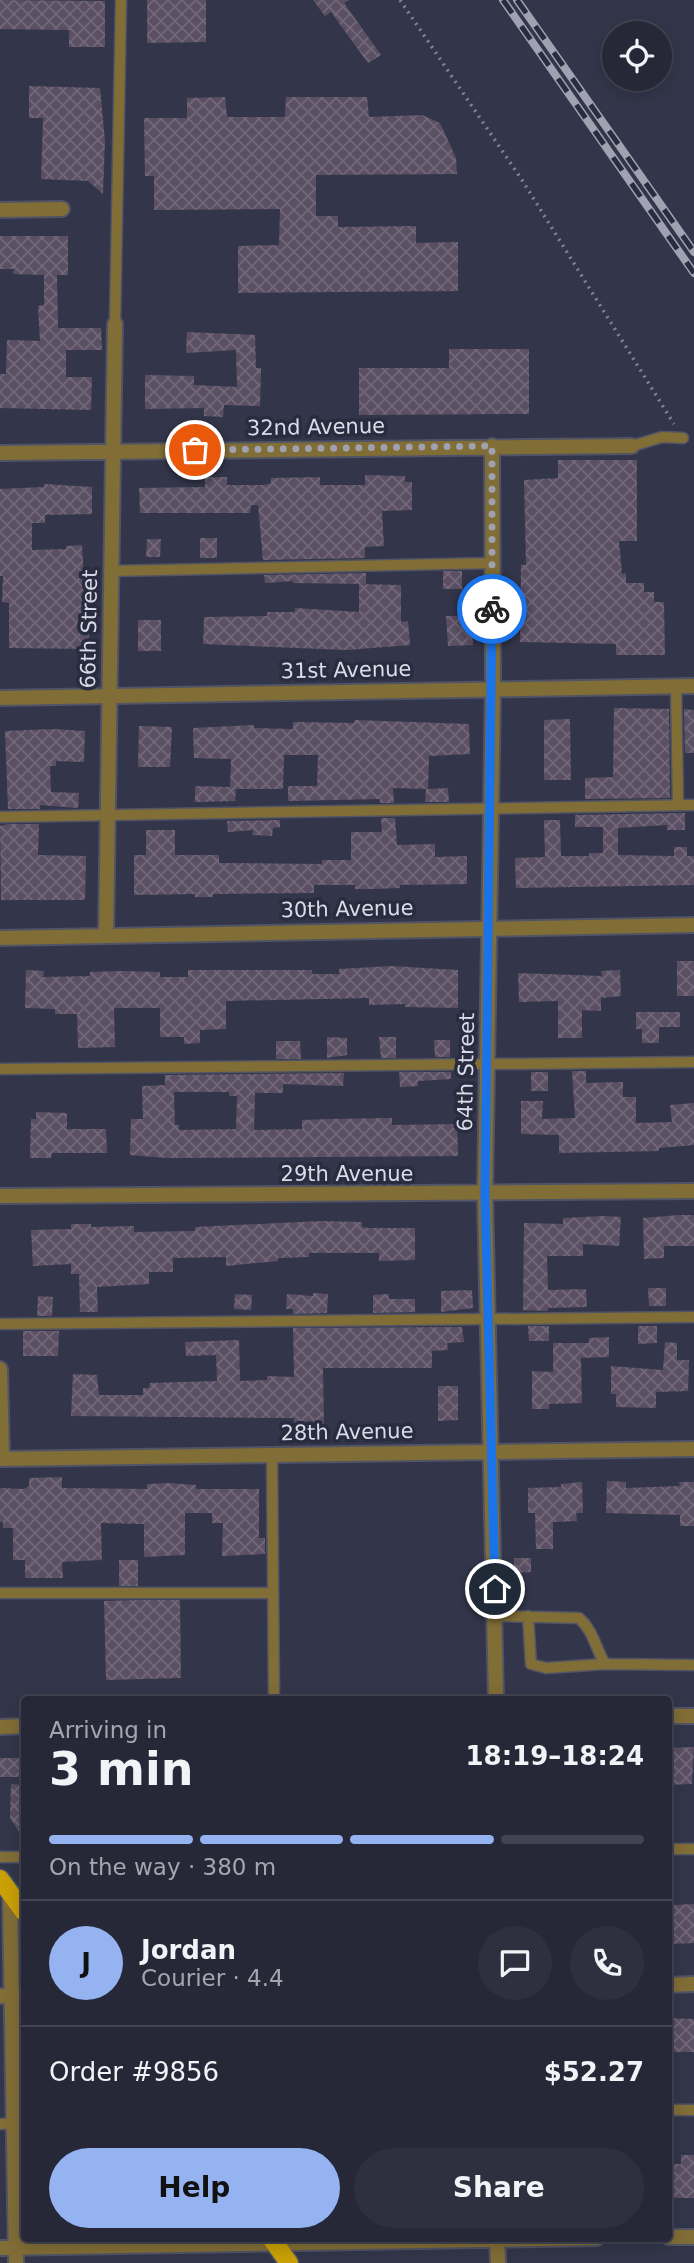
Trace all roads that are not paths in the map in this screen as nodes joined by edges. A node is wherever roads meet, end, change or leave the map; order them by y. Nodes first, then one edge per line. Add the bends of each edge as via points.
1 (121, 0) edge
2 (62, 209) dead end
3 (0, 210) edge
4 (115, 324) joint
5 (683, 438) road end
6 (492, 446) junction
7 (632, 446) joint
8 (114, 451) junction
9 (0, 453) edge
10 (492, 563) junction
11 (111, 571) junction
12 (676, 686) junction
13 (694, 686) edge
14 (492, 688) junction
15 (108, 697) junction
16 (0, 698) edge
17 (678, 805) junction
18 (694, 805) edge
19 (491, 807) junction
20 (107, 815) junction
21 (0, 817) edge
22 (694, 925) edge
23 (490, 927) junction
24 (106, 935) junction
25 (0, 938) edge
26 (694, 1062) edge
27 (487, 1065) junction
28 (0, 1069) edge
29 (694, 1191) edge
30 (485, 1194) junction
31 (0, 1196) edge
32 (694, 1317) edge
33 (489, 1320) junction
34 (0, 1324) edge
35 (0, 1369) edge
36 (694, 1449) edge
37 (493, 1451) junction
38 (272, 1455) junction
39 (1, 1459) edge
40 (0, 1593) edge
41 (273, 1593) junction
42 (495, 1616) junction
43 (528, 1616) junction
44 (606, 1664) junction
45 (694, 1665) edge
46 (274, 1696) edge
47 (496, 1696) edge
48 (672, 1716) edge
49 (694, 1716) edge
50 (21, 1726) edge
51 (0, 1727) edge
52 (672, 1849) edge
53 (694, 1849) edge
54 (0, 1857) edge
55 (21, 1857) edge
56 (3, 1888) edge
57 (21, 1909) edge
58 (694, 1984) edge
59 (672, 1985) edge
60 (12, 1996) edge
61 (672, 2110) edge
62 (694, 2110) edge
63 (13, 2123) edge
64 (672, 2237) edge
65 (694, 2237) edge
66 (236, 2242) edge
67 (274, 2242) edge
68 (497, 2242) edge
69 (0, 2248) edge
70 (16, 2248) junction
71 (16, 2263) edge
72 (289, 2263) edge
73 (498, 2263) edge

1 - 4 lane
2 - 3 street
4 - 8 street, 66th Street
5 - 7 lane via 662,437
6 - 7 street, 32nd Avenue
6 - 8 street, 32nd Avenue
6 - 10 street, 64th Street
8 - 9 street, 32nd Avenue
8 - 11 street, 66th Street
10 - 11 lane
10 - 14 street, 64th Street
11 - 15 street, 66th Street
12 - 13 street, 31st Avenue
12 - 14 street, 31st Avenue
12 - 17 lane
14 - 15 street, 31st Avenue
14 - 19 street, 64th Street
15 - 16 street, 31st Avenue
15 - 20 street, 66th Street
17 - 18 lane
17 - 19 lane
19 - 20 lane
19 - 23 street, 64th Street
20 - 21 lane
20 - 24 street, 66th Street
22 - 23 street, 30th Avenue
23 - 24 street, 30th Avenue
23 - 27 street, 64th Street
24 - 25 street, 30th Avenue
26 - 27 lane
27 - 28 lane
27 - 30 street, 64th Street
29 - 30 street, 29th Avenue
30 - 31 street, 29th Avenue
30 - 33 street, 64th Street
32 - 33 lane
33 - 34 lane
33 - 37 street, 64th Street
35 - 39 street
36 - 37 street, 28th Avenue
37 - 38 street, 28th Avenue
37 - 42 street, 64th Street
38 - 39 street, 28th Avenue
38 - 41 lane
40 - 41 lane
41 - 46 lane
42 - 43 lane
42 - 47 street, 64th Street
43 - 44 lane via 579,1618 590,1627 594,1647
43 - 44 lane via 531,1664 546,1668
44 - 45 lane
48 - 49 street
50 - 51 street
52 - 53 lane
54 - 55 lane
56 - 57 main road
56 - 60 street
58 - 59 street
60 - 63 street
61 - 62 lane
63 - 70 street
64 - 65 street
66 - 70 street
67 - 72 main road
68 - 73 street
69 - 70 street
70 - 71 street

